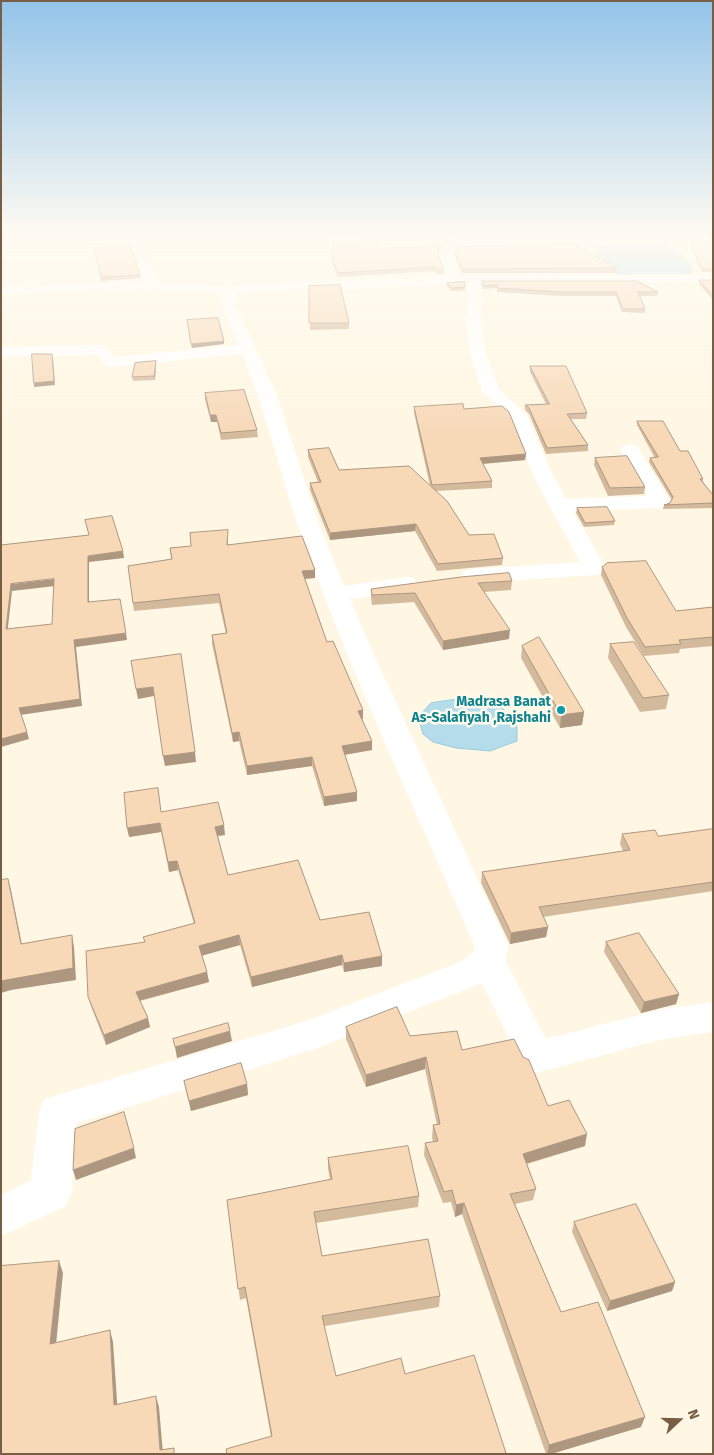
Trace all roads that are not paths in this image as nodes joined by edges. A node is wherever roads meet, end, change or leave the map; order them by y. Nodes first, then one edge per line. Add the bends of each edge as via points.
1 (229, 304) edge
2 (475, 304) edge
3 (248, 349) junction
4 (1, 352) edge
5 (630, 450) dead end
6 (560, 505) junction
7 (450, 578) edge
8 (421, 582) edge
9 (336, 594) junction
10 (488, 960) junction
11 (713, 1017) edge
12 (1, 1216) edge

1 - 3 street
2 - 6 street via 472,320 479,357 491,391 518,415 544,478
3 - 4 street via 111,362 100,350
3 - 9 street via 266,390 310,530
5 - 6 street via 661,502
6 - 7 street via 595,568
8 - 9 street
9 - 10 street via 356,646 492,947
10 - 11 street via 536,1057 664,1024
10 - 12 street via 474,971 315,1034 58,1111 52,1192

